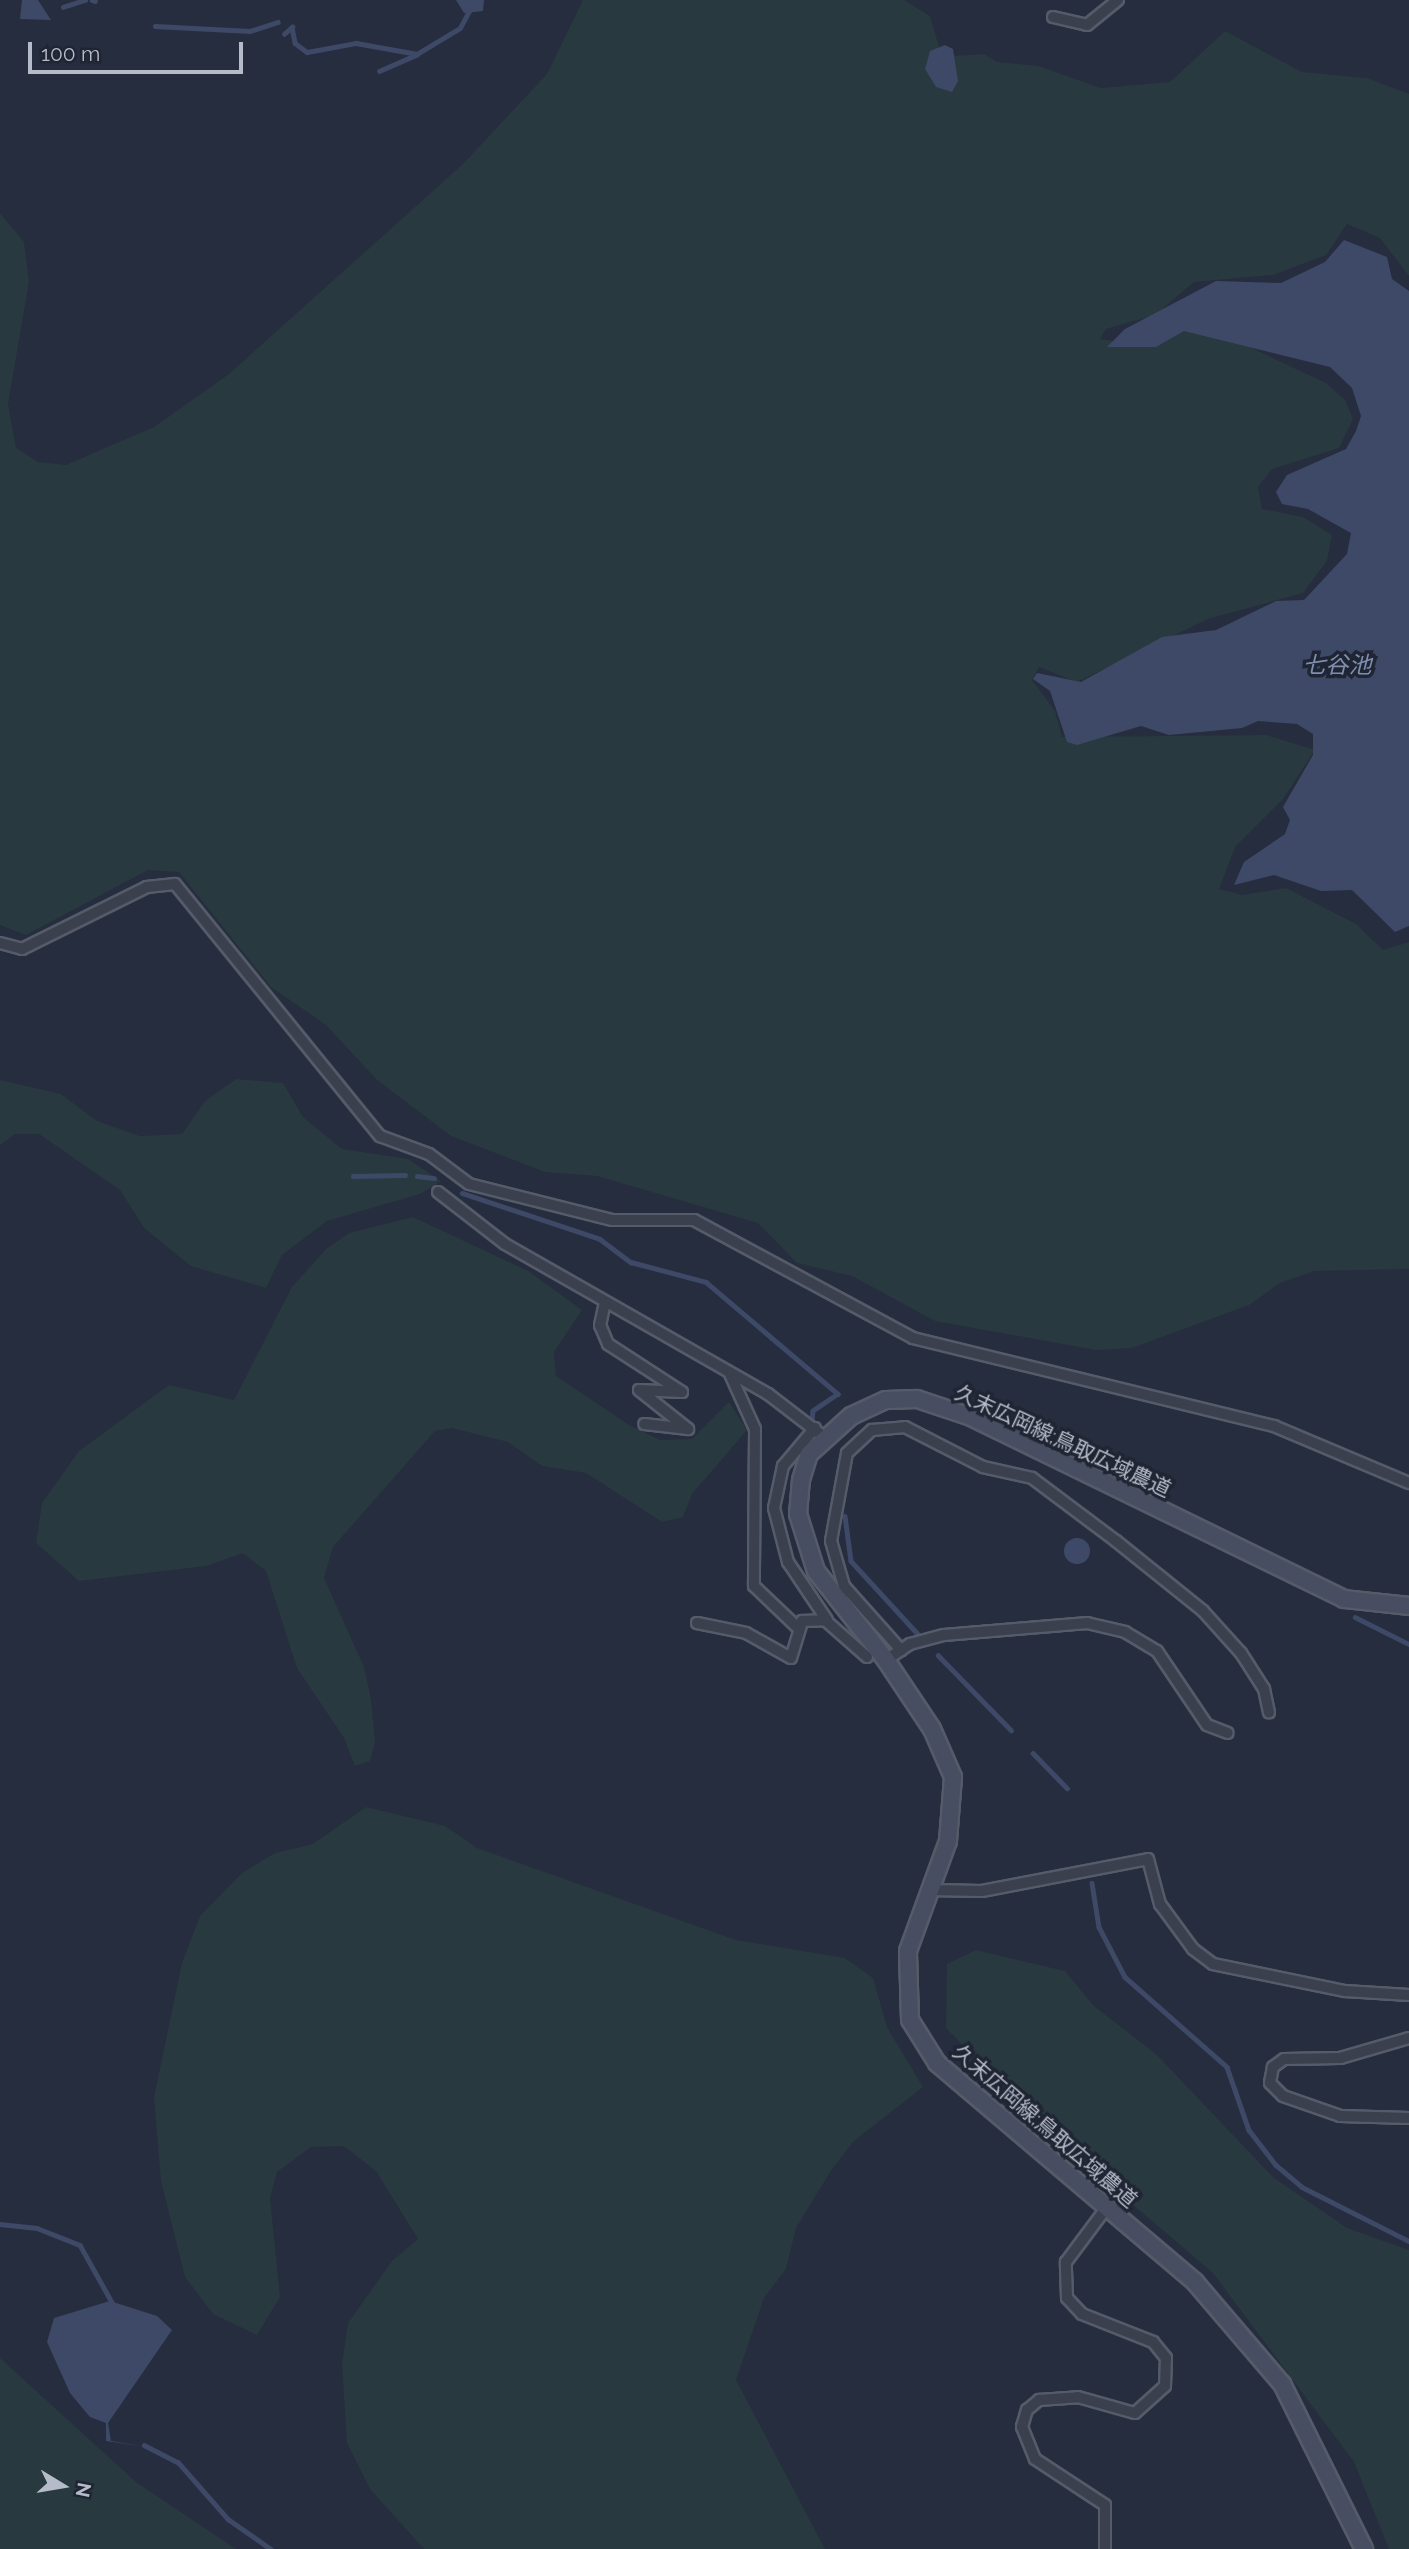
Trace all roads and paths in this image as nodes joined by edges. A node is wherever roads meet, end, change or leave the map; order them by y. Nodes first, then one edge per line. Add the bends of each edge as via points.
1 (1118, 0) edge
2 (1053, 18) dead end
3 (0, 943) edge
4 (438, 1192) dead end
5 (605, 1302) junction
6 (730, 1374) junction
7 (645, 1424) dead end
8 (820, 1432) junction
9 (1409, 1483) edge
10 (844, 1586) junction
11 (839, 1605) junction
12 (1409, 1606) edge
13 (827, 1620) junction
14 (697, 1623) dead end
15 (798, 1628) junction
16 (901, 1650) junction
17 (867, 1657) dead end
18 (886, 1660) junction
19 (1269, 1712) dead end
20 (1228, 1733) dead end
21 (929, 1891) junction
22 (1409, 1995) edge
23 (1409, 2038) edge
24 (1409, 2118) edge
25 (1107, 2207) junction
26 (1105, 2549) edge
27 (1364, 2549) edge

1 - 2 street via 1087,25
3 - 9 street via 22,949 146,887 175,884 191,896 331,1083 380,1136 429,1154 462,1181 612,1220 694,1220 913,1338 1274,1426
4 - 5 street via 505,1244
5 - 6 street
5 - 7 street via 600,1325 607,1344 682,1392 639,1390 688,1429
6 - 8 street
6 - 15 street via 755,1429 754,1586
8 - 11 street, 久末広岡線;鳥取広域農道 via 809,1454 798,1514 804,1547
8 - 12 street, 久末広岡線;鳥取広域農道 via 886,1400 917,1399 971,1417 1344,1599
8 - 13 street via 783,1466 774,1508 788,1562
10 - 11 street
10 - 16 street
10 - 19 street via 831,1541 847,1453 872,1430 905,1427 983,1467 1032,1478 1116,1541 1203,1611 1241,1653 1264,1689
11 - 18 street, 久末広岡線;鳥取広域農道
13 - 15 street via 808,1618
13 - 17 street
14 - 15 street via 746,1633 791,1658
16 - 18 street
16 - 20 street via 944,1635 1041,1622 1087,1623 1125,1632 1157,1651 1207,1725
18 - 21 street, 久末広岡線;鳥取広域農道 via 932,1729 953,1777 948,1842
21 - 22 street via 982,1891 1148,1858 1160,1904 1193,1949 1213,1964 1345,1991
21 - 25 street, 久末広岡線;鳥取広域農道 via 908,1951 910,2020 937,2063
23 - 24 street via 1340,2058 1284,2059 1273,2067 1270,2084 1283,2096 1340,2116
25 - 26 street via 1066,2262 1067,2298 1082,2314 1153,2342 1166,2358 1165,2386 1135,2413 1078,2397 1039,2400 1027,2410 1022,2427 1035,2459 1105,2505
25 - 27 street, 久末広岡線;鳥取広域農道 via 1195,2282 1282,2384

